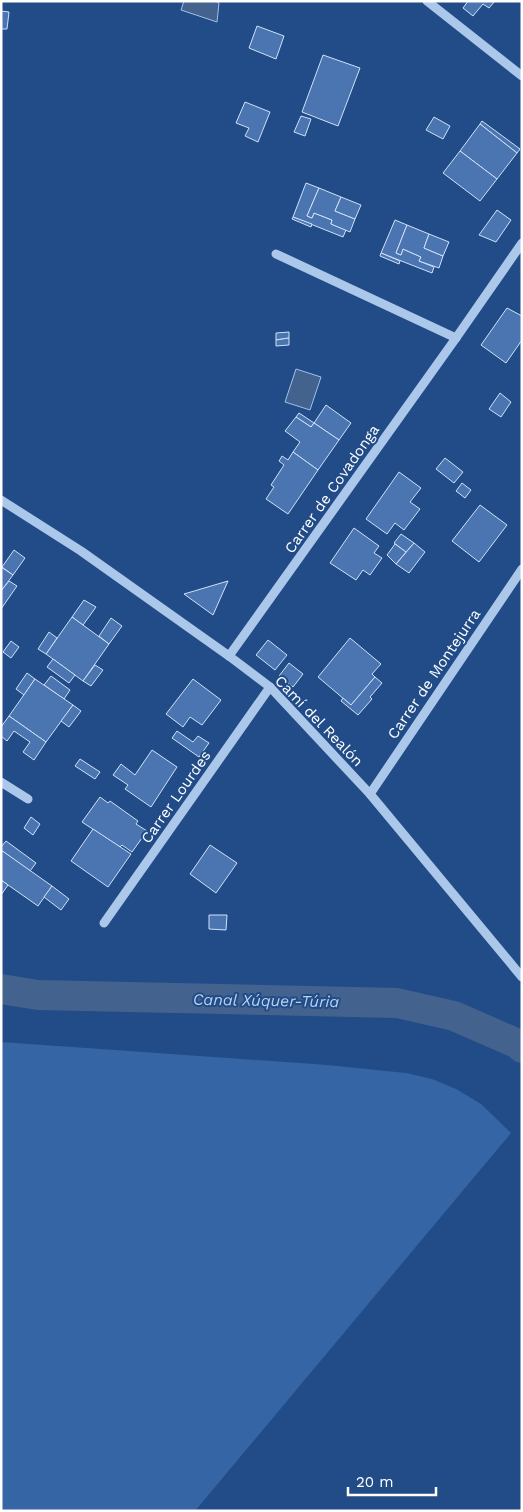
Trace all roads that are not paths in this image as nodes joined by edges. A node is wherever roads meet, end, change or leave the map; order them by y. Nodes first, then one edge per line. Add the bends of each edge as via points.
1 (427, 1) edge
2 (522, 76) edge
3 (522, 243) edge
4 (276, 254) dead end
5 (456, 338) junction
6 (1, 500) edge
7 (522, 569) edge
8 (229, 656) junction
9 (270, 687) junction
10 (1, 782) edge
11 (370, 794) junction
12 (28, 799) dead end
13 (104, 923) dead end
14 (520, 971) edge

1 - 2 street
3 - 5 street, Carrer de Covadonga
4 - 5 street
5 - 8 street, Carrer de Covadonga
6 - 8 street, Camí del Realón
7 - 11 street, Carrer de Montejurra
8 - 9 street, Camí del Realón
9 - 11 street, Camí del Realón
9 - 13 street, Carrer Lourdes
10 - 12 street
11 - 14 street, Camí del Realón

